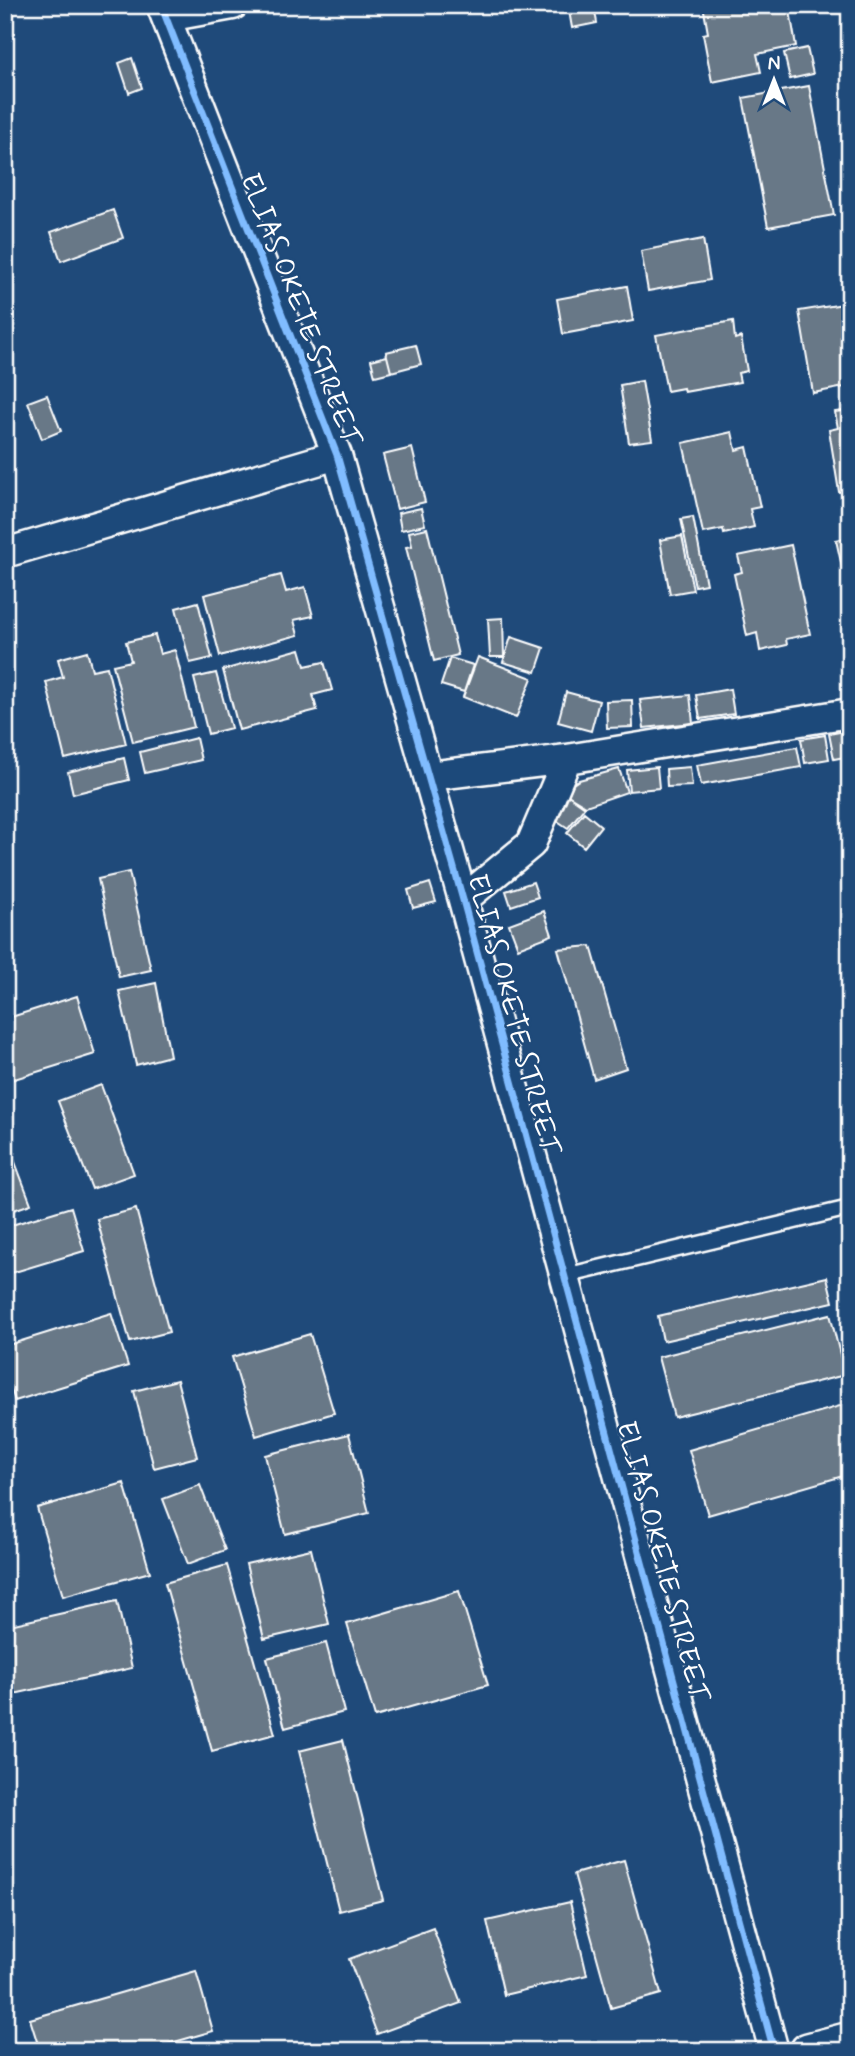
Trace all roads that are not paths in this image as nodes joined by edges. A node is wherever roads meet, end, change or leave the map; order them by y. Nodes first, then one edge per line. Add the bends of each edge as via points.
1 (233, 5) edge
2 (164, 11) edge
3 (337, 456) junction
4 (5, 553) edge
5 (850, 713) edge
6 (567, 759) junction
7 (429, 776) junction
8 (463, 900) junction
9 (845, 1209) dead end
10 (565, 1276) junction
11 (850, 2040) edge
12 (774, 2051) edge
13 (808, 2051) edge

1 - 2 street
2 - 3 street, ELIAS OKETE STREET
3 - 4 street
3 - 7 street, ELIAS OKETE STREET
5 - 6 street
6 - 7 street
6 - 8 street via 531,844
7 - 8 street, ELIAS OKETE STREET
8 - 10 street, ELIAS OKETE STREET
9 - 10 lane
10 - 12 street, ELIAS OKETE STREET
11 - 13 street

